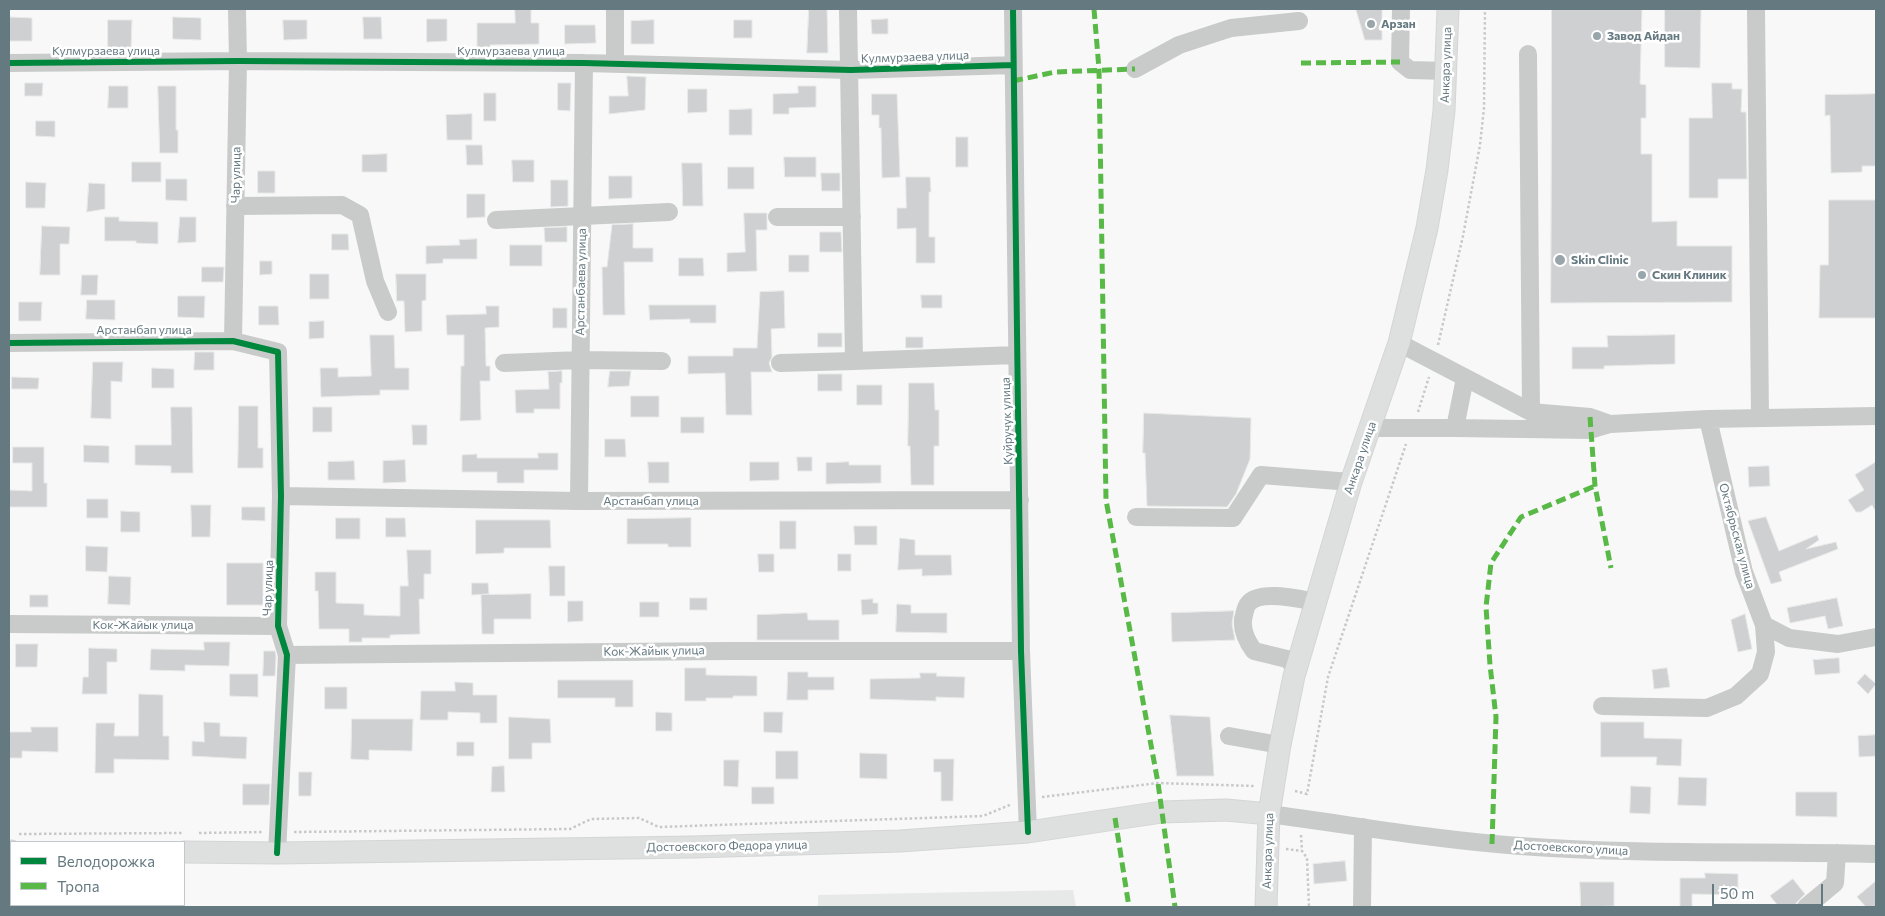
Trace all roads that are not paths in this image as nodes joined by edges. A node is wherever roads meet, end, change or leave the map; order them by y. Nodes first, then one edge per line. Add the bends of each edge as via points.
1 (237, 9) edge
2 (615, 9) edge
3 (848, 9) edge
4 (1012, 9) edge
5 (1400, 9) edge
6 (1448, 9) edge
7 (1756, 9) edge
8 (1300, 21) dead end
9 (1528, 54) dead end
10 (238, 61) junction
11 (9, 63) edge
12 (584, 63) junction
13 (615, 64) junction
14 (1013, 65) junction
15 (1135, 69) dead end
16 (850, 70) junction
17 (1446, 71) junction
18 (235, 206) junction
19 (669, 212) dead end
20 (582, 216) junction
21 (777, 217) dead end
22 (852, 217) junction
23 (496, 220) dead end
24 (388, 312) dead end
25 (233, 341) junction
26 (9, 342) edge
27 (1399, 343) junction
28 (278, 352) joint
29 (1016, 355) junction
30 (580, 360) junction
31 (662, 361) dead end
32 (854, 361) junction
33 (504, 363) dead end
34 (780, 363) dead end
35 (1465, 378) junction
36 (1531, 412) junction
37 (1876, 416) edge
38 (1760, 418) junction
39 (1708, 419) junction
40 (1610, 424) junction
41 (1370, 428) junction
42 (1455, 428) junction
43 (1351, 482) junction
44 (281, 496) junction
45 (1020, 500) junction
46 (579, 501) junction
47 (1136, 517) dead end
48 (1316, 602) junction
49 (9, 624) edge
50 (1764, 625) junction
51 (278, 626) junction
52 (1876, 637) edge
53 (1021, 651) junction
54 (287, 655) junction
55 (1296, 669) junction
56 (1602, 706) dead end
57 (1229, 736) dead end
58 (1280, 745) junction
59 (1269, 814) junction
60 (1363, 827) junction
61 (1028, 832) junction
62 (186, 842) edge
63 (277, 842) junction
64 (1837, 853) junction
65 (1876, 854) edge
66 (1266, 907) edge
67 (1362, 907) edge
68 (1806, 907) edge

1 - 10 street, Чар улица
2 - 13 street
3 - 16 street, Кулмурзаева улица
4 - 14 street, Куйручук улица
5 - 17 street via 1400,62 1410,70
6 - 17 main road, Анкара улица
7 - 38 street
8 - 15 street via 1231,28 1180,45
9 - 36 street
10 - 11 street, Кулмурзаева улица
10 - 12 street, Кулмурзаева улица
10 - 18 street, Чар улица
12 - 13 street, Кулмурзаева улица
12 - 20 street, Арстанбаева улица
13 - 16 street, Кулмурзаева улица
14 - 16 street, Кулмурзаева улица
14 - 29 street, Куйручук улица
16 - 22 street, Кулмурзаева улица
17 - 27 main road, Анкара улица via 1444,111 1427,228
18 - 24 street via 342,205 360,215 375,281
18 - 25 street, Чар улица
19 - 20 street
20 - 23 street
20 - 30 street, Арстанбаева улица
21 - 22 street
22 - 32 street, Кулмурзаева улица
25 - 26 street, Арстанбап улица
25 - 28 street, Арстанбап улица
27 - 35 street
27 - 41 main road, Анкара улица
28 - 44 street, Чар улица
29 - 32 street
29 - 45 street, Куйручук улица
30 - 31 street
30 - 33 street
30 - 46 street, Арстанбаева улица
32 - 34 street
35 - 36 street
35 - 42 street
36 - 40 street via 1590,416
37 - 38 street
38 - 39 street
39 - 40 street
39 - 50 street, Октябрьская улица via 1744,572
40 - 42 street via 1590,430
41 - 42 street
41 - 43 main road, Анкара улица
43 - 47 street via 1261,475 1234,518
43 - 48 main road, Анкара улица
44 - 46 street, Арстанбап улица
44 - 51 street, Чар улица
45 - 46 street, Арстанбап улица
45 - 53 street, Куйручук улица
48 - 55 main road, Анкара улица
48 - 55 street via 1290,597 1256,597 1245,611 1245,638 1254,651 1287,659
49 - 51 street, Кок-Жайык улица
50 - 52 street via 1789,638 1838,644
50 - 56 street, Октябрьская улица via 1766,652 1760,674 1736,696 1707,708
51 - 54 street, Чар улица
53 - 54 street, Кок-Жайык улица
53 - 61 street, Куйручук улица
54 - 63 street, Чар улица
55 - 58 main road, Анкара улица
57 - 58 street
58 - 59 main road, Анкара улица
59 - 60 street, Достоевского улица
59 - 61 main road, Достоевского Федора улица via 1226,810 1162,812
59 - 66 main road, Анкара улица
60 - 64 street, Достоевского улица via 1521,846 1617,851
60 - 67 street
61 - 63 main road, Достоевского Федора улица via 900,841 692,847
62 - 63 main road, Достоевского Федора улица
64 - 65 street, Достоевского улица
64 - 68 street via 1835,883

